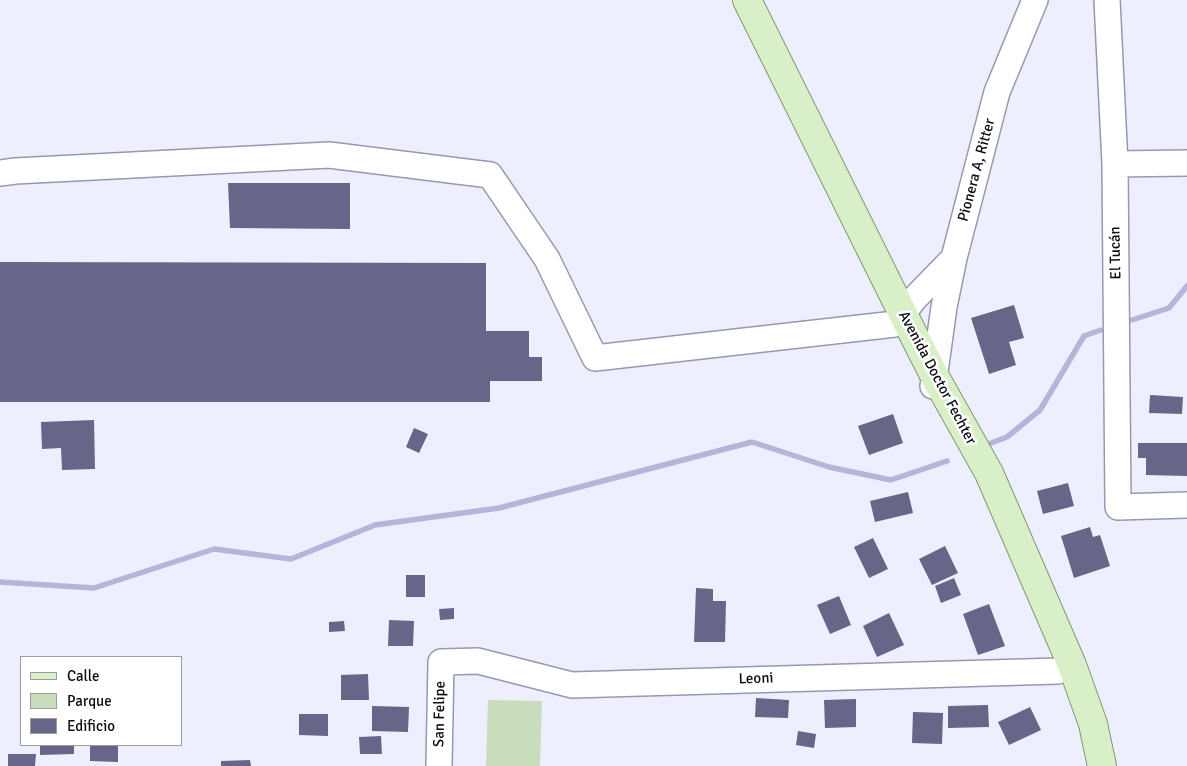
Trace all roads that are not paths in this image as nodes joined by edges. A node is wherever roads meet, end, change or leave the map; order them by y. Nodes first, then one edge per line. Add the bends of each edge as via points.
1 (733, 0) edge
2 (747, 0) edge
3 (1035, 0) edge
4 (1106, 0) edge
5 (1187, 163) edge
6 (1115, 164) junction
7 (0, 173) edge
8 (954, 258) junction
9 (899, 319) junction
10 (933, 384) junction
11 (1187, 506) edge
12 (441, 662) joint
13 (1065, 668) junction
14 (439, 766) edge
15 (1086, 766) edge
16 (1102, 766) edge

1 - 9 main road, Avenida Doctor Fechter
2 - 9 main road, Avenida Doctor Fechter
3 - 8 street, Pionera A, Ritter via 997,92
4 - 6 street, El Tucán
5 - 6 street
6 - 11 street, El Tucán via 1118,507
7 - 9 street via 329,155 490,175 547,259 595,358
8 - 9 street, Pionera A, Ritter
8 - 10 street
9 - 10 main road, Avenida Doctor Fechter
10 - 13 main road, Avenida Doctor Fechter via 989,473
12 - 13 street, Leoni via 478,661 572,685
12 - 14 street, San Felipe
13 - 15 main road, Avenida Doctor Fechter
13 - 16 main road, Avenida Doctor Fechter via 1093,724

